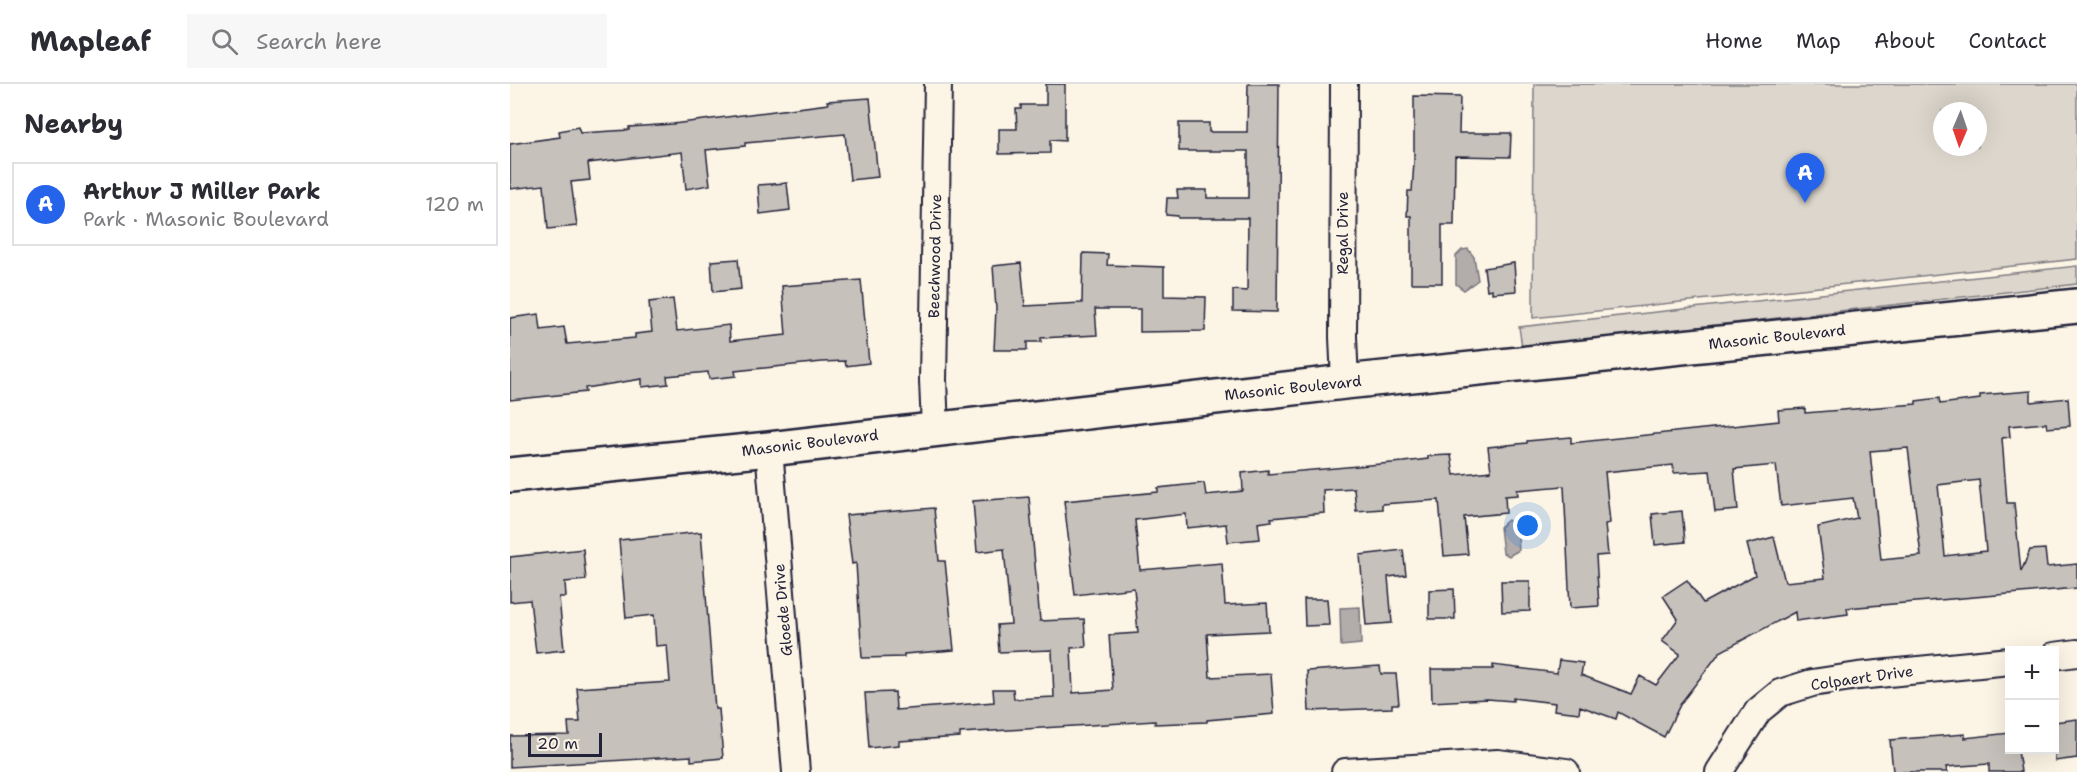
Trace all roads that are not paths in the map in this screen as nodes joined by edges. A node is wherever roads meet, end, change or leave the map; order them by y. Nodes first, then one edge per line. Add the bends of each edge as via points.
1 (938, 84) edge
2 (1344, 84) edge
3 (2077, 306) edge
4 (1345, 382) junction
5 (935, 429) junction
6 (769, 449) junction
7 (510, 475) edge
8 (2077, 653) edge
9 (2059, 655) edge
10 (2005, 661) edge
11 (796, 772) edge
12 (1345, 772) edge
13 (1566, 772) edge
14 (1719, 772) edge

1 - 5 street, Beechwood Drive
2 - 4 street, Regal Drive
3 - 4 street, Masonic Boulevard
4 - 5 street, Masonic Boulevard
5 - 6 street, Masonic Boulevard
6 - 7 street, Masonic Boulevard
6 - 11 street, Gloede Drive
8 - 9 street
10 - 14 street, Colpaert Drive via 1858,676 1780,693 1758,711
12 - 13 street via 1498,763

